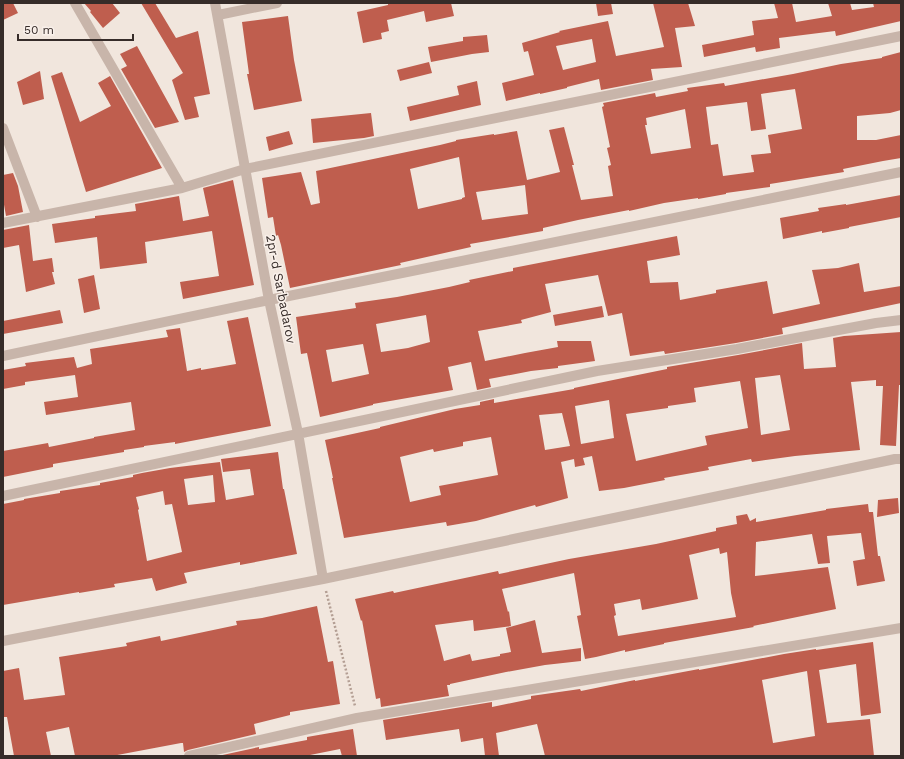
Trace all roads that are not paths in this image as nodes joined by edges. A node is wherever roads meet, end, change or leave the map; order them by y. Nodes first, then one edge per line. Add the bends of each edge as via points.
1 (75, 3) edge
2 (216, 3) edge
3 (278, 3) edge
4 (218, 15) junction
5 (901, 36) edge
6 (3, 128) edge
7 (245, 169) junction
8 (901, 172) edge
9 (182, 188) junction
10 (37, 216) junction
11 (3, 223) edge
12 (269, 300) junction
13 (901, 320) edge
14 (3, 356) edge
15 (298, 433) junction
16 (901, 459) edge
17 (3, 496) edge
18 (323, 579) junction
19 (901, 628) edge
20 (3, 642) edge
21 (189, 756) edge

1 - 9 street
2 - 4 street, 2pr-d Sarbadarov
3 - 4 street
4 - 7 street, 2pr-d Sarbadarov
5 - 7 street
6 - 10 street
7 - 9 street
7 - 12 street, 2pr-d Sarbadarov
8 - 12 street
9 - 10 street
10 - 11 street
12 - 14 street
12 - 15 street, 2pr-d Sarbadarov
13 - 15 street via 597,371
15 - 17 street
15 - 18 street, 2pr-d Sarbadarov
16 - 18 street
18 - 20 street
19 - 21 street via 357,718

